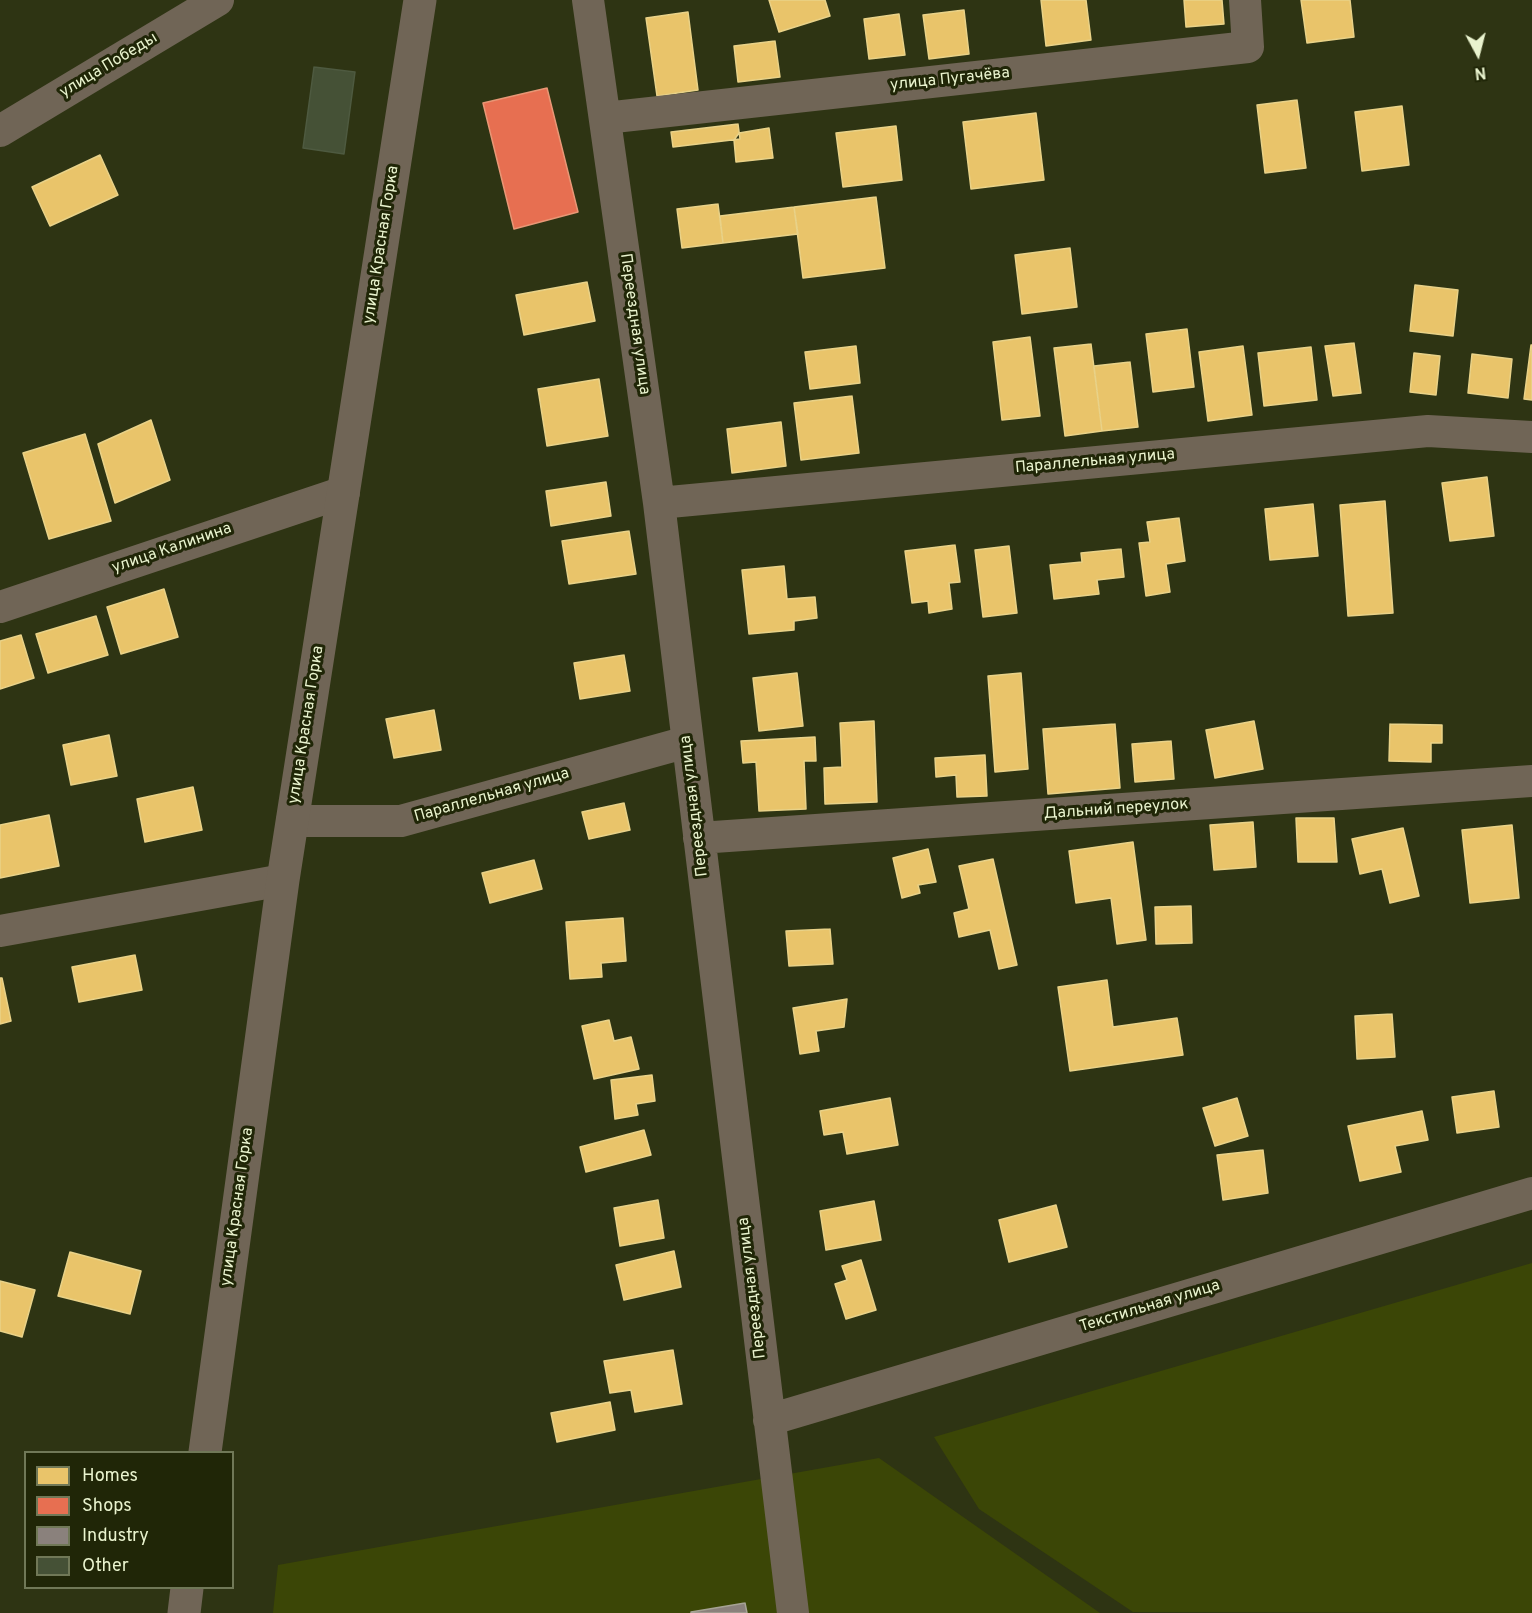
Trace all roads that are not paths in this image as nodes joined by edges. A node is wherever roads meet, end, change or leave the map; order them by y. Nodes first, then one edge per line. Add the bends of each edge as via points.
1 (218, 0) edge
2 (420, 0) edge
3 (588, 0) edge
4 (1245, 0) edge
5 (605, 118) junction
6 (0, 131) edge
7 (1532, 437) edge
8 (344, 492) junction
9 (659, 503) junction
10 (0, 607) edge
11 (687, 742) junction
12 (1532, 781) edge
13 (292, 821) junction
14 (699, 838) junction
15 (282, 880) junction
16 (0, 931) edge
17 (1532, 1193) edge
18 (769, 1420) junction
19 (205, 1451) edge
20 (187, 1589) edge
21 (184, 1613) edge
22 (793, 1613) edge

1 - 6 street, улица Победы
2 - 8 street, улица Красная Горка
3 - 5 street, Переездная улица
4 - 5 street, улица Пугачёва via 1248,47
5 - 9 street, Переездная улица
7 - 9 street, Параллельная улица via 1428,431
8 - 10 street, улица Калинина
8 - 13 street, улица Красная Горка
9 - 11 street, Переездная улица
11 - 13 street, Параллельная улица via 401,821
11 - 14 street, Переездная улица
12 - 14 street, Дальний переулок
13 - 15 street, улица Красная Горка
14 - 18 street, Переездная улица
15 - 16 street
15 - 19 street, улица Красная Горка
17 - 18 street, Текстильная улица
18 - 22 street, Переездная улица
20 - 21 street

